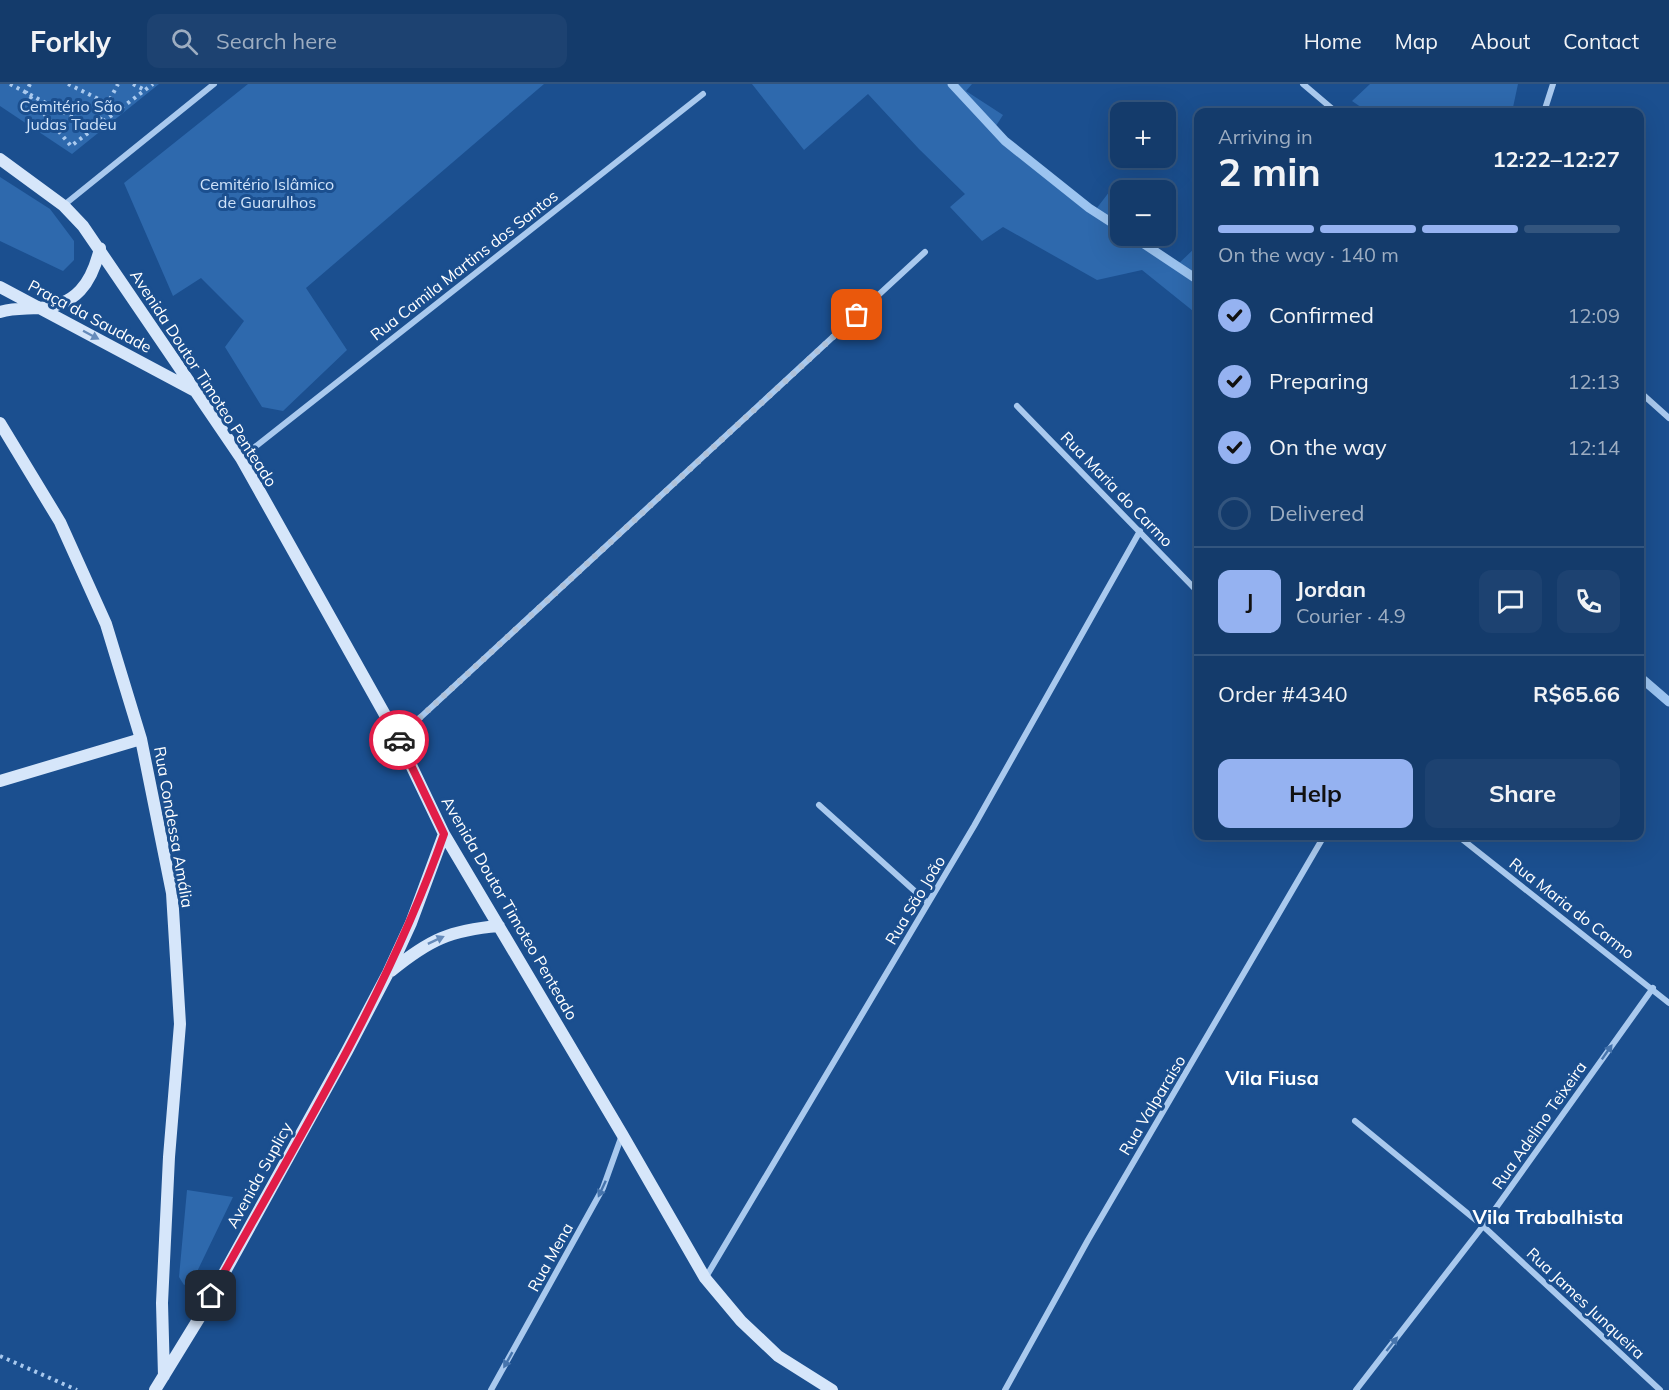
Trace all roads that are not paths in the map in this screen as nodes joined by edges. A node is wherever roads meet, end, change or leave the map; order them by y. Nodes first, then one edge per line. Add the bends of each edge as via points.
1 (214, 84) edge
2 (1303, 84) edge
3 (1553, 84) edge
4 (703, 94) dead end
5 (1331, 108) edge
6 (1545, 108) edge
7 (0, 159) edge
8 (64, 206) junction
9 (99, 248) junction
10 (926, 252) dead end
11 (0, 287) edge
12 (39, 308) junction
13 (0, 312) edge
14 (197, 392) junction
15 (1644, 396) edge
16 (1017, 406) dead end
17 (1669, 418) edge
18 (0, 423) edge
19 (241, 458) junction
20 (1140, 531) junction
21 (1194, 588) edge
22 (398, 738) junction
23 (141, 739) junction
24 (0, 781) edge
25 (819, 805) dead end
26 (444, 834) junction
27 (1322, 840) edge
28 (1463, 840) edge
29 (928, 903) junction
30 (499, 926) junction
31 (387, 973) junction
32 (1653, 988) junction
33 (1669, 1003) edge
34 (1355, 1121) dead end
35 (622, 1134) junction
36 (1483, 1226) junction
37 (705, 1278) junction
38 (164, 1376) junction
39 (155, 1390) edge
40 (491, 1390) edge
41 (832, 1390) edge
42 (1005, 1390) edge
43 (1356, 1390) edge
44 (1660, 1390) edge

1 - 8 street
2 - 5 street
3 - 6 street
4 - 19 street, Rua Camila Martins dos Santos
7 - 8 street, Avenida Doutor Timoteo Penteado
8 - 9 street, Avenida Doutor Timoteo Penteado
9 - 12 street via 95,267 80,292 59,305
9 - 14 street, Avenida Doutor Timoteo Penteado
10 - 22 street
11 - 12 street, Praça da Saudade
12 - 13 street
12 -> 14 street, Praça da Saudade
14 - 19 street, Avenida Doutor Timoteo Penteado
15 - 17 street
16 - 20 street, Rua Maria do Carmo
18 - 23 street, Rua Condessa Amália via 60,522 106,624
19 - 22 street, Avenida Doutor Timoteo Penteado
20 - 21 street, Rua Maria do Carmo
20 - 29 street, Rua São João
22 - 26 street, Avenida Doutor Timoteo Penteado
23 - 24 street
23 - 38 street, Rua Condessa Amália via 172,893 180,1024 162,1303
25 - 29 street
26 - 30 street, Avenida Doutor Timoteo Penteado
26 - 31 street, Avenida Suplicy
27 - 42 street, Rua Valparaiso
28 - 32 street, Rua Maria do Carmo
29 - 37 street, Rua São João
31 -> 30 street, Avenida Suplicy via 432,941 456,932
30 - 35 street, Avenida Doutor Timoteo Penteado
31 - 38 street, Avenida Suplicy
32 - 33 street, Rua Maria do Carmo
36 -> 32 street, Rua Adelino Teixeira
34 - 36 street, Rua James Junqueira
35 - 37 street, Avenida Doutor Timoteo Penteado
35 -> 40 street, Rua Mena via 603,1188
43 -> 36 street, Rua Adelino Teixeira
36 - 44 street, Rua James Junqueira
37 - 41 street, Avenida Doutor Timoteo Penteado via 741,1321 778,1356
38 - 39 street, Avenida Suplicy

